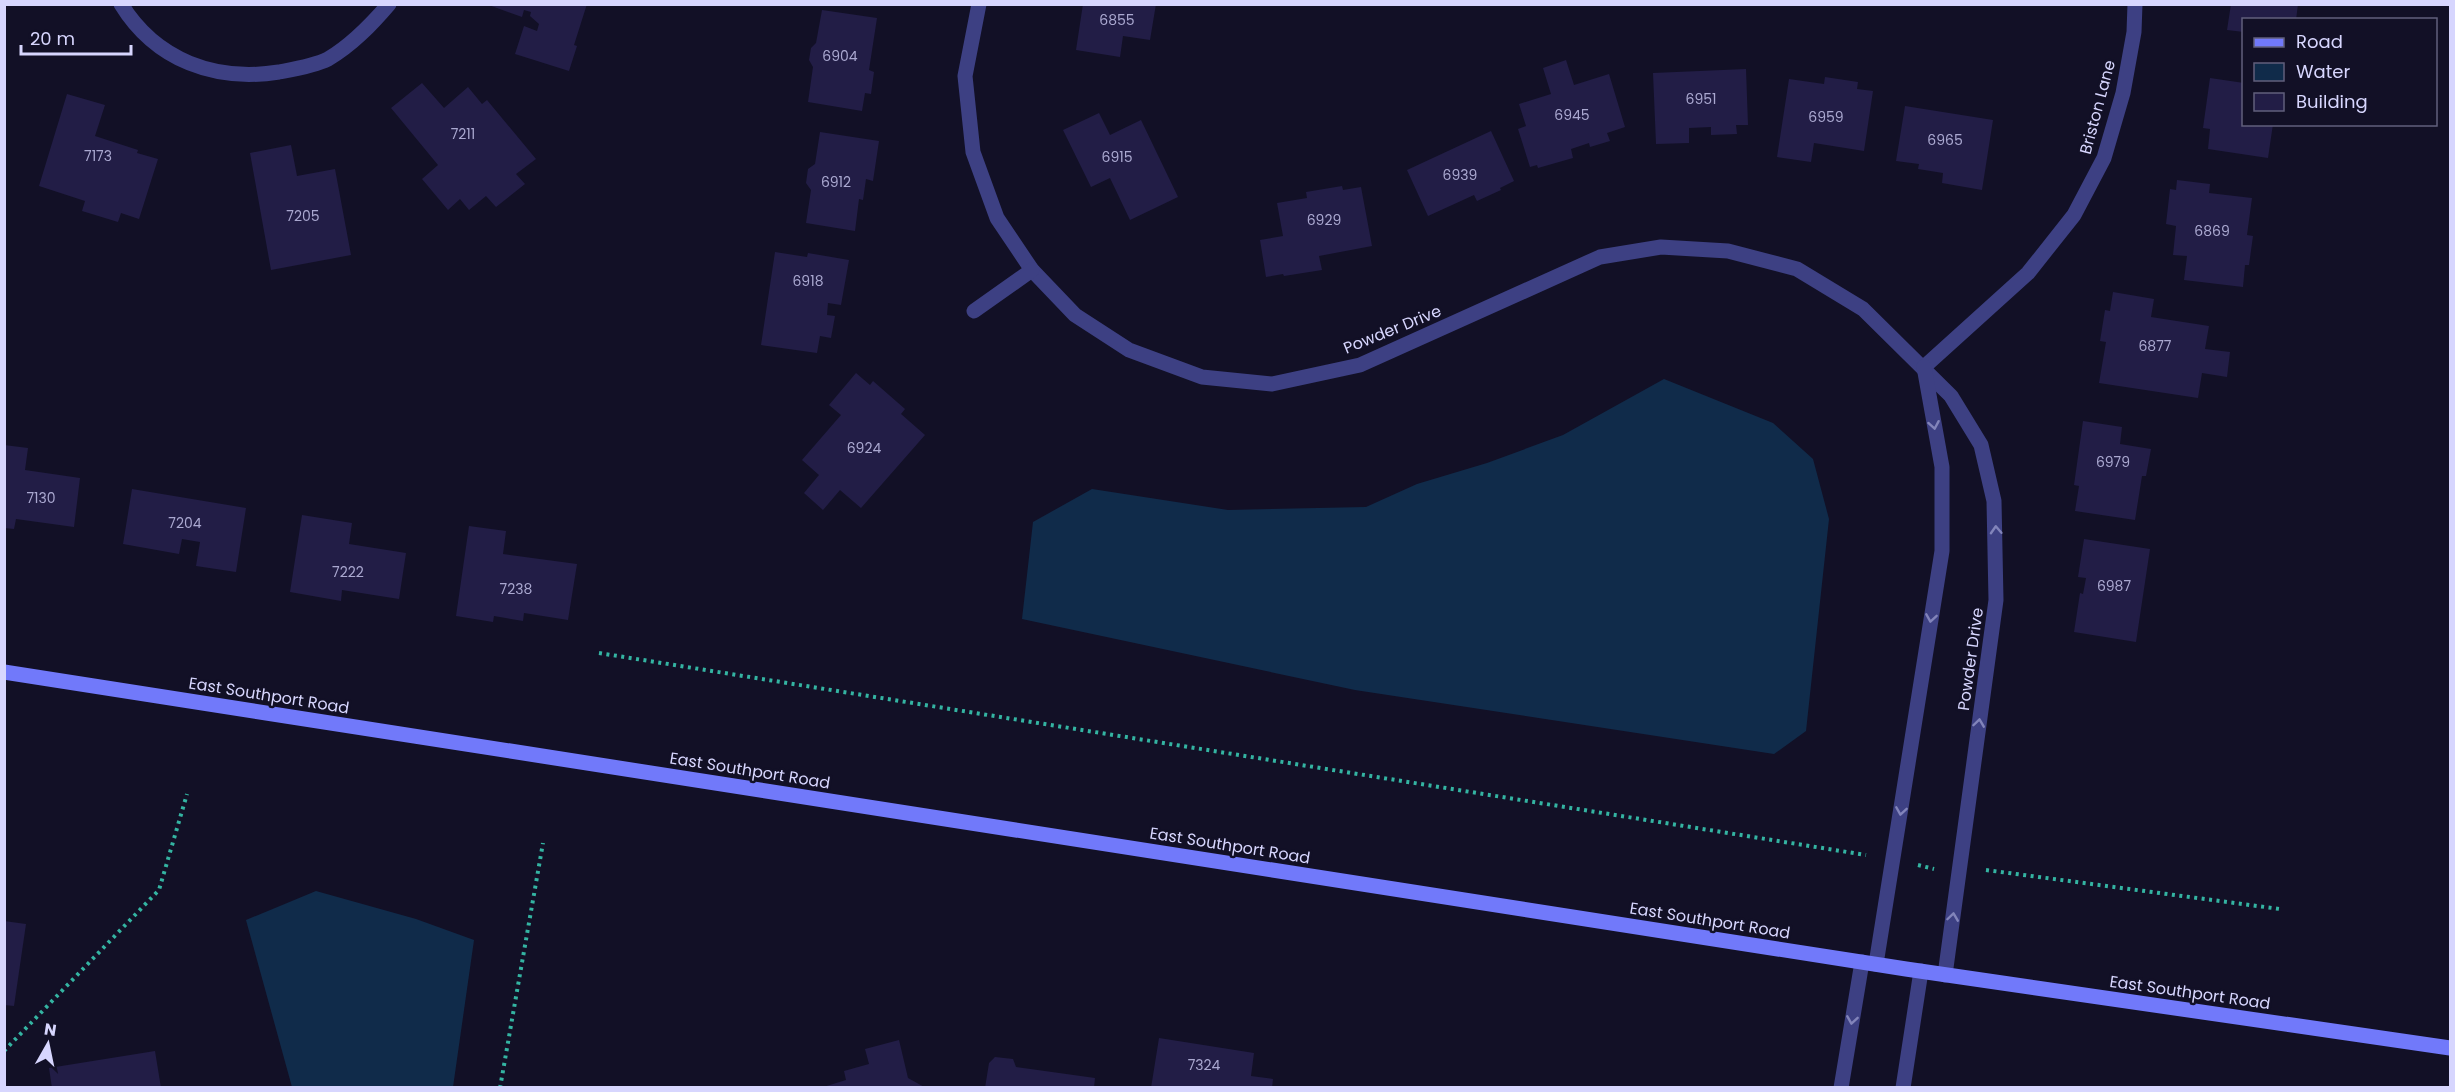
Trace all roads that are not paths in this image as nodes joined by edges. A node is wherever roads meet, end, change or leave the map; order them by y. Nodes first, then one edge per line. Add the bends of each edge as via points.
1 (121, 4) edge
2 (389, 4) edge
3 (979, 4) edge
4 (2135, 4) edge
5 (1032, 270) junction
6 (974, 311) dead end
7 (1924, 367) junction
8 (4, 672) edge
9 (1869, 963) junction
10 (1921, 971) junction
11 (1945, 975) junction
12 (2451, 1048) edge
13 (1841, 1088) edge
14 (1903, 1088) edge

1 - 2 street via 146,36 176,58 214,72 258,75 294,70 327,59 362,35
3 - 5 street, Powder Drive via 965,76 973,152 997,218
4 - 7 street, Briston Lane via 2123,93 2108,147 2074,215 2028,273
5 - 6 street
5 - 7 street, Powder Drive via 1075,315 1128,350 1202,377 1272,384 1360,365 1600,257 1661,247 1728,251 1797,269 1863,309
7 -> 9 street via 1942,467 1942,551 1893,859
11 -> 7 street, Powder Drive via 1996,600 1994,501 1981,445 1952,396
8 - 9 main road, East Southport Road
9 - 10 main road, East Southport Road
9 -> 13 street
10 - 11 main road, East Southport Road
10 - 14 street
11 - 12 main road, East Southport Road

